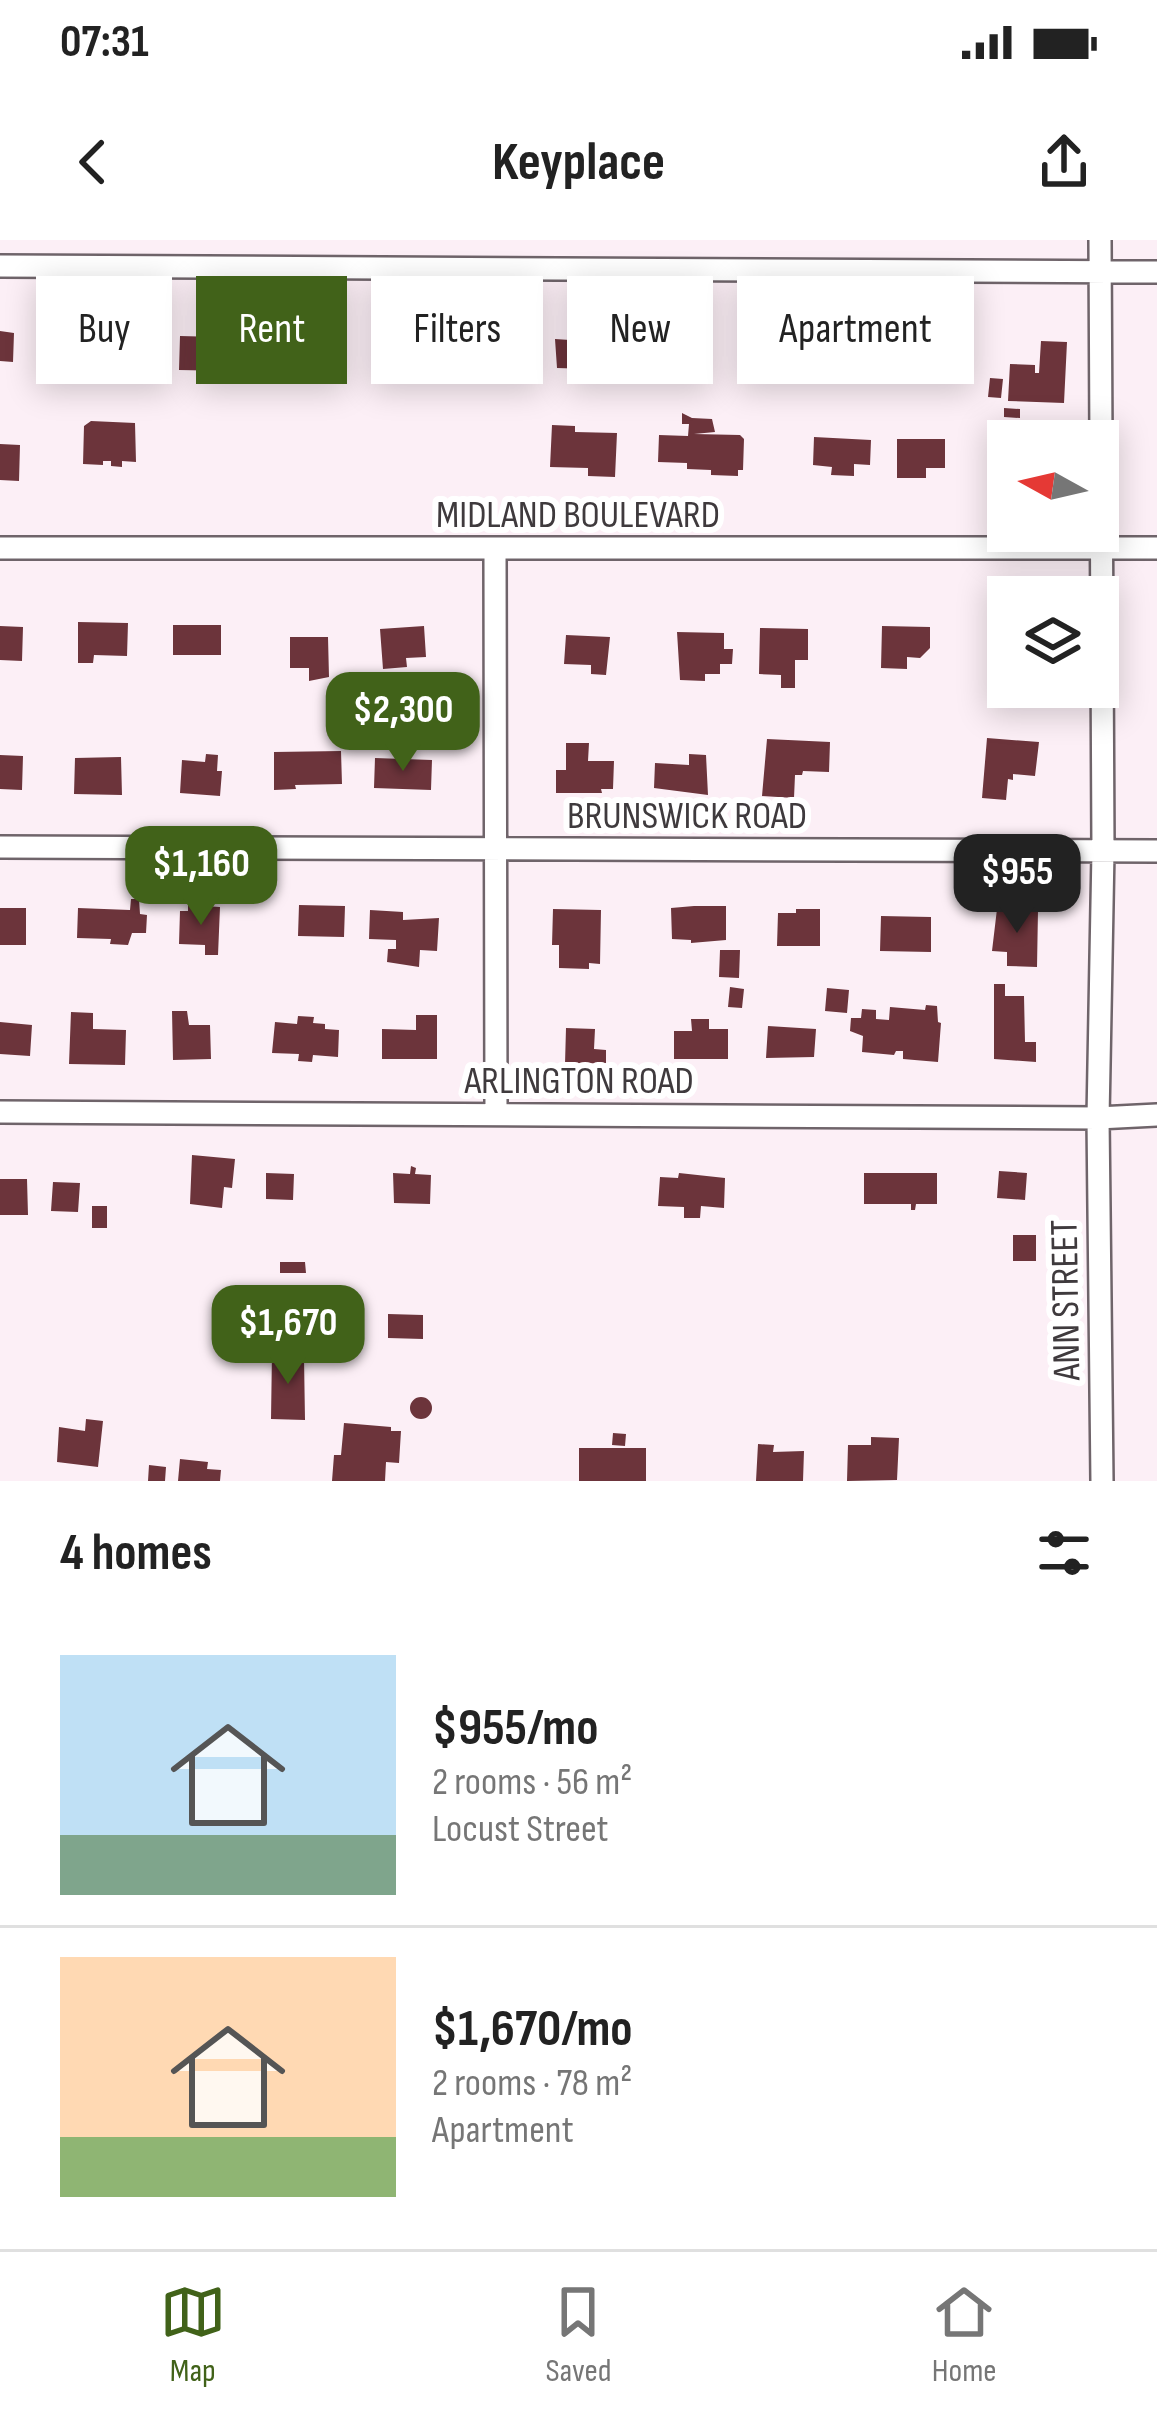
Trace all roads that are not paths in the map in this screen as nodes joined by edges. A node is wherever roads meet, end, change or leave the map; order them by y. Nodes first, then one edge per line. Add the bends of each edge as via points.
1 (1100, 240) edge
2 (0, 266) edge
3 (1100, 272) junction
4 (1157, 272) edge
5 (1102, 420) edge
6 (0, 548) edge
7 (987, 548) edge
8 (1119, 548) edge
9 (1157, 548) edge
10 (495, 549) junction
11 (1103, 552) edge
12 (0, 847) edge
13 (497, 849) junction
14 (1103, 851) junction
15 (1157, 851) edge
16 (0, 1112) edge
17 (496, 1114) junction
18 (1157, 1115) edge
19 (1098, 1118) junction
20 (1102, 1481) edge

1 - 3 street, ANN STREET
2 - 3 street
3 - 4 street
3 - 5 street, ANN STREET
6 - 10 street, MIDLAND BOULEVARD
7 - 10 street, MIDLAND BOULEVARD
8 - 9 street, MIDLAND BOULEVARD
10 - 13 street
11 - 14 street, ANN STREET
12 - 13 street, BRUNSWICK ROAD
13 - 14 street, BRUNSWICK ROAD
13 - 17 street
14 - 15 street, BRUNSWICK ROAD
14 - 19 street, ANN STREET
16 - 17 street, ARLINGTON ROAD
17 - 19 street, ARLINGTON ROAD
18 - 19 street, ARLINGTON ROAD
19 - 20 street, ANN STREET

